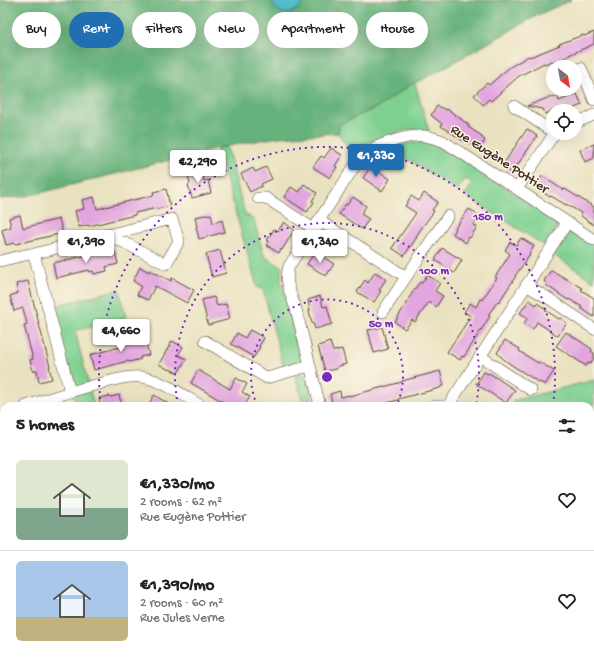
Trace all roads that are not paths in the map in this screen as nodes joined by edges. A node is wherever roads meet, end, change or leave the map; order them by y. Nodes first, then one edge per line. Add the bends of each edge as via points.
1 (582, 70) edge
2 (594, 100) edge
3 (514, 106) dead end
4 (594, 115) edge
5 (582, 120) edge
6 (546, 128) edge
7 (549, 140) edge
8 (517, 189) junction
9 (258, 198) dead end
10 (448, 216) dead end
11 (567, 223) junction
12 (314, 229) junction
13 (107, 235) junction
14 (594, 240) edge
15 (34, 254) junction
16 (0, 261) edge
17 (406, 277) junction
18 (526, 285) junction
19 (383, 312) dead end
20 (594, 329) edge
21 (205, 341) dead end
22 (480, 356) junction
23 (309, 366) junction
24 (531, 390) dead end
25 (70, 392) junction
26 (39, 402) edge
27 (195, 402) edge
28 (319, 402) edge
29 (451, 402) edge

1 - 2 street
3 - 6 street
4 - 5 street
7 - 8 street
8 - 11 street, Rue Eugène Pottier
8 - 12 street, Rue Eugène Pottier via 443,141 412,136 363,154
9 - 12 street via 266,198
10 - 17 street
11 - 14 street, Rue Eugène Pottier
11 - 18 street
12 - 17 street via 323,223
12 - 23 street, Rue Eugène Pottier via 289,266 287,275
13 - 13 street via 166,264 179,241 172,219
13 - 15 street
15 - 16 street
15 - 25 street
17 - 19 street
18 - 20 street
18 - 22 street
21 - 23 street via 267,378
22 - 24 street
22 - 29 street
23 - 28 street, Rue Eugène Pottier
25 - 26 street
25 - 27 street via 133,377 161,382

